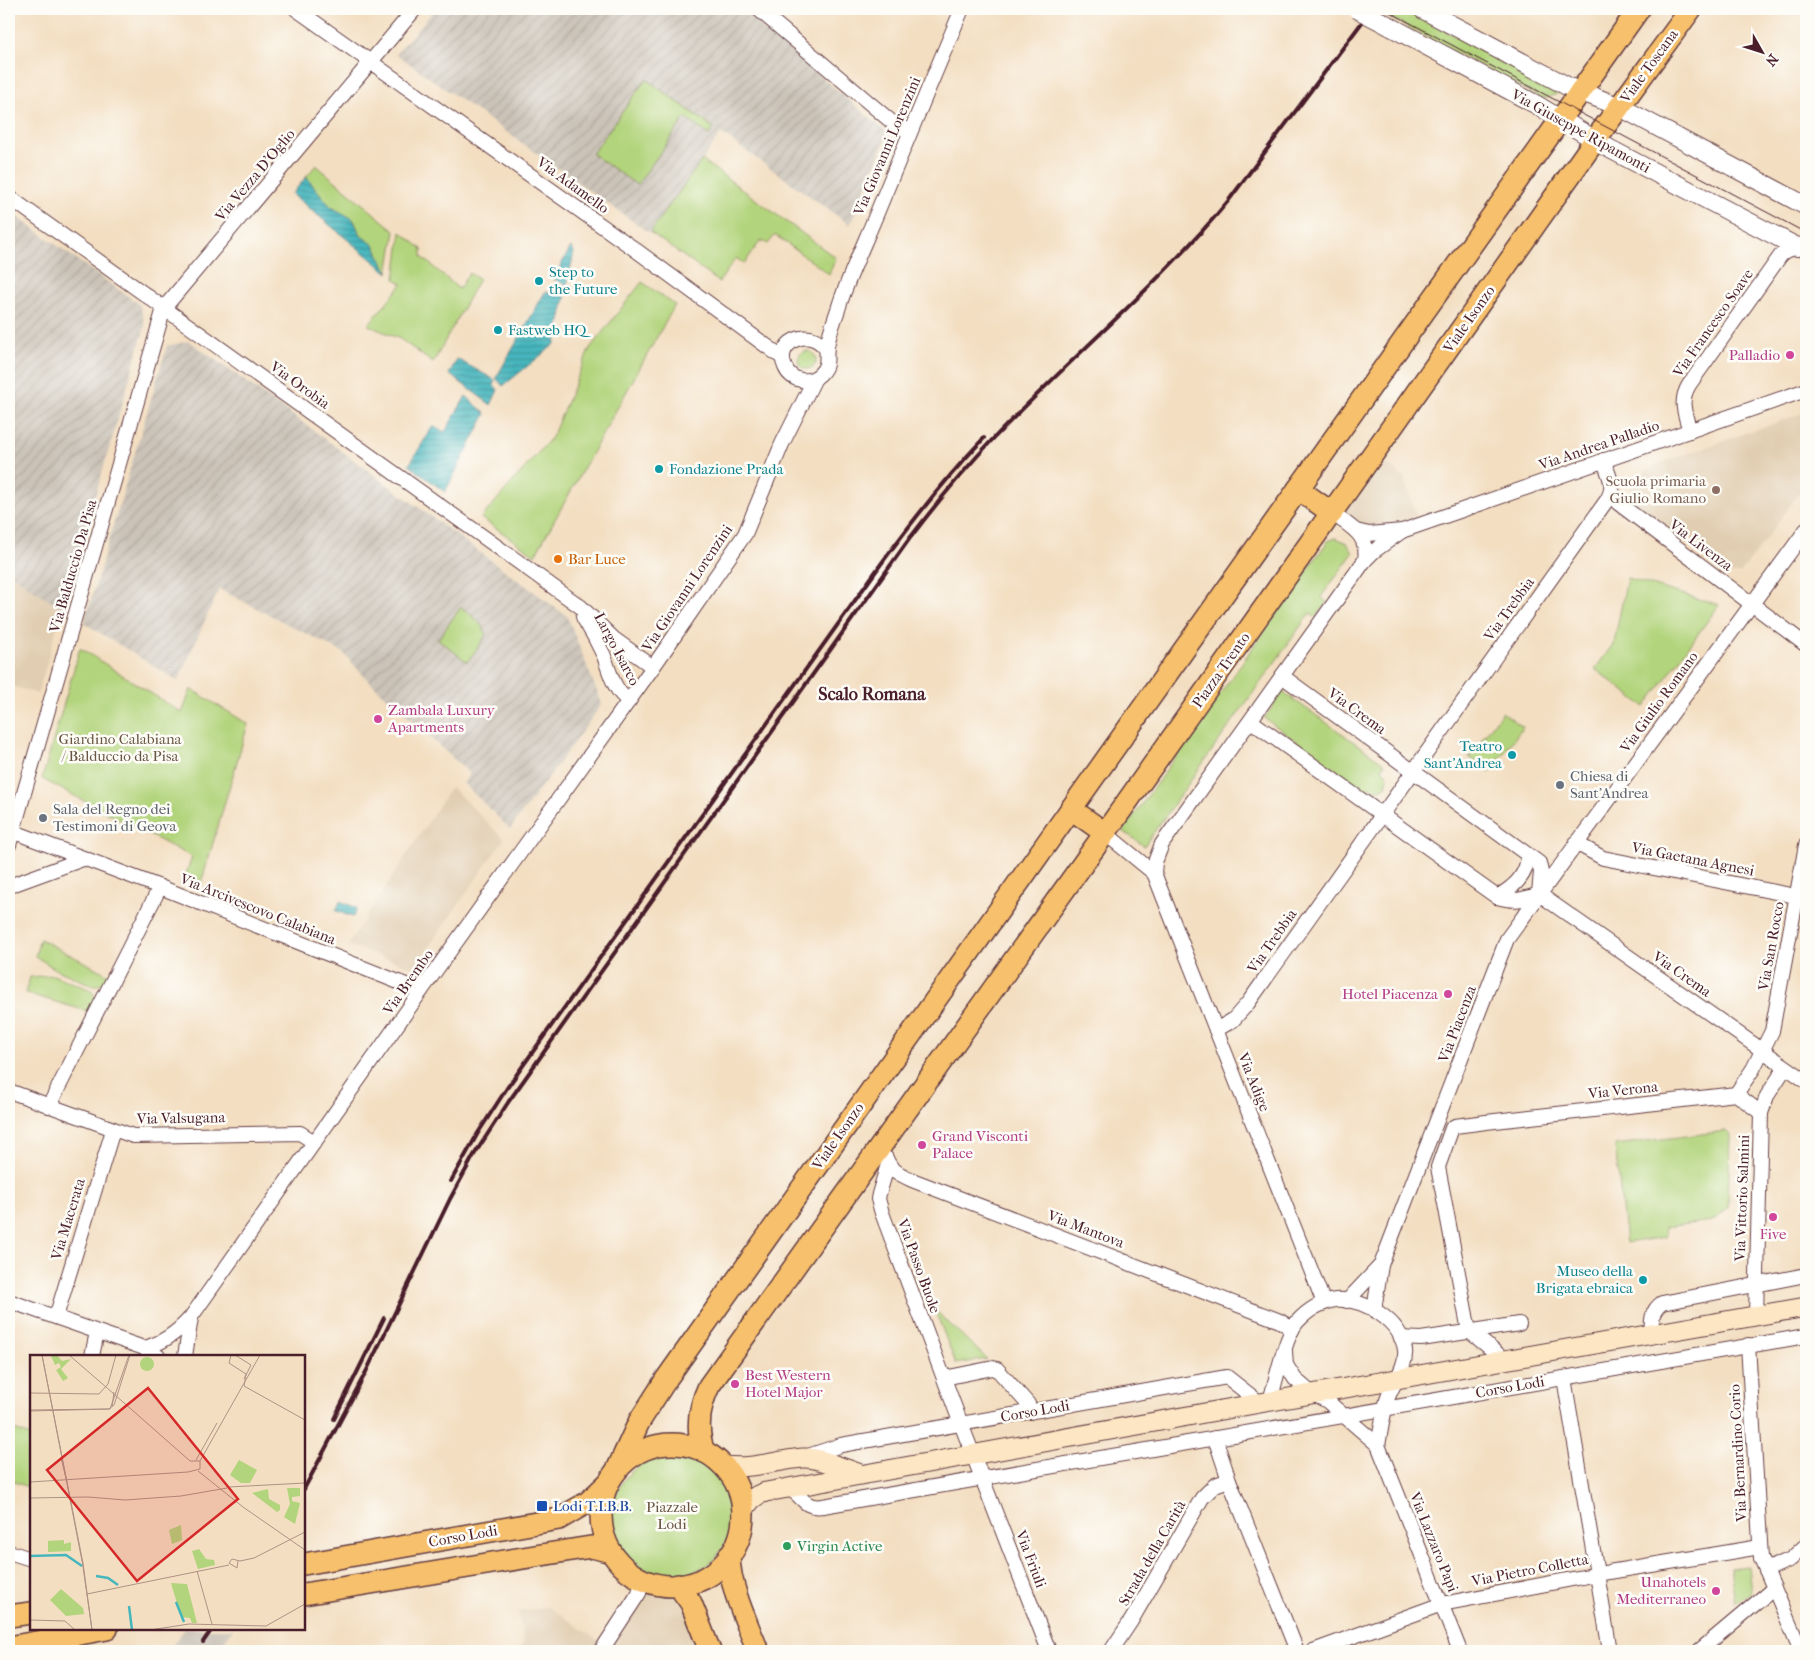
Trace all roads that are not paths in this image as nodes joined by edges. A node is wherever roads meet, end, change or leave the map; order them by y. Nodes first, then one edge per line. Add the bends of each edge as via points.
1 (296, 9) edge
2 (415, 9) edge
3 (758, 9) edge
4 (962, 9) edge
5 (1357, 9) edge
6 (1422, 9) edge
7 (1639, 9) edge
8 (1690, 9) edge
9 (371, 62) junction
10 (1571, 105) junction
11 (1607, 124) junction
12 (910, 132) junction
13 (9, 196) edge
14 (1806, 206) edge
15 (1802, 246) edge
16 (843, 295) junction
17 (164, 308) junction
18 (814, 338) junction
19 (826, 348) junction
20 (786, 351) junction
21 (815, 378) junction
22 (796, 379) junction
23 (1806, 390) edge
24 (1690, 430) junction
25 (782, 444) junction
26 (1603, 460) junction
27 (1298, 490) junction
28 (1612, 491) junction
29 (1332, 514) junction
30 (1806, 530) edge
31 (1356, 531) junction
32 (1402, 531) junction
33 (1365, 560) junction
34 (571, 600) junction
35 (1752, 603) junction
36 (1806, 644) edge
37 (626, 647) junction
38 (604, 656) junction
39 (653, 667) junction
40 (1282, 676) junction
41 (629, 701) junction
42 (1251, 721) junction
43 (1413, 772) junction
44 (1071, 809) junction
45 (1382, 814) junction
46 (10, 835) edge
47 (1113, 839) junction
48 (1576, 843) junction
49 (1162, 844) junction
50 (1806, 845) edge
51 (1528, 855) junction
52 (83, 859) junction
53 (1154, 873) junction
54 (9, 886) edge
55 (160, 887) junction
56 (1539, 894) junction
57 (1497, 897) junction
58 (1802, 897) edge
59 (421, 991) junction
60 (1216, 1030) junction
61 (1763, 1052) junction
62 (1785, 1068) junction
63 (1806, 1081) edge
64 (9, 1091) edge
65 (1736, 1094) junction
66 (49, 1106) junction
67 (1761, 1113) junction
68 (113, 1130) junction
69 (314, 1142) junction
70 (885, 1155) junction
71 (1418, 1172) junction
72 (1442, 1182) junction
73 (1381, 1265) junction
74 (1806, 1275) edge
75 (1756, 1284) junction
76 (9, 1301) edge
77 (1347, 1301) junction
78 (1324, 1303) junction
79 (1806, 1307) edge
80 (1374, 1310) junction
81 (1756, 1316) junction
82 (56, 1317) junction
83 (191, 1317) junction
84 (1518, 1324) dead end
85 (1292, 1328) junction
86 (1469, 1331) junction
87 (97, 1332) junction
88 (1652, 1334) junction
89 (1806, 1336) edge
90 (1401, 1338) junction
91 (1748, 1346) junction
92 (144, 1348) junction
93 (1285, 1351) junction
94 (92, 1355) edge
95 (156, 1355) edge
96 (185, 1355) edge
97 (1505, 1360) junction
98 (944, 1378) junction
99 (1564, 1378) junction
100 (1397, 1379) junction
101 (1314, 1393) junction
102 (1265, 1402) junction
103 (1385, 1409) junction
104 (1030, 1412) junction
105 (1345, 1416) junction
106 (961, 1424) junction
107 (1215, 1438) junction
108 (1378, 1445) junction
109 (704, 1452) junction
110 (973, 1455) junction
111 (803, 1458) junction
112 (722, 1465) junction
113 (862, 1474) junction
114 (613, 1476) junction
115 (982, 1478) junction
116 (1229, 1480) junction
117 (787, 1488) junction
118 (742, 1514) junction
119 (1806, 1546) edge
120 (9, 1552) edge
121 (611, 1552) junction
122 (1762, 1558) junction
123 (30, 1559) edge
124 (723, 1562) junction
125 (305, 1564) edge
126 (1597, 1574) junction
127 (638, 1577) junction
128 (678, 1585) junction
129 (1774, 1588) junction
130 (305, 1594) edge
131 (1442, 1604) junction
132 (30, 1613) edge
133 (9, 1616) edge
134 (102, 1630) edge
135 (9, 1647) edge
136 (600, 1651) edge
137 (710, 1651) edge
138 (758, 1651) edge
139 (1049, 1651) edge
140 (1111, 1651) edge
141 (1297, 1651) edge
142 (1313, 1651) edge
143 (1460, 1651) edge
144 (1610, 1651) edge
145 (1699, 1651) edge
146 (1801, 1651) edge

1 - 9 street, Via Adamello
2 - 9 street, Via Vezza D'Oglio
3 - 12 street via 893,122
4 - 12 street, Via Giovanni Lorenzini
5 - 10 street, Via Giuseppe Ripamonti, bridge
6 - 10 street, Via Giuseppe Ripamonti via 1511,57
7 - 10 main road
8 - 11 main road, Viale Toscana
9 - 17 street, Via Vezza D'Oglio
9 - 20 street, Via Adamello via 755,336
10 - 11 street, Via Giuseppe Ripamonti
10 - 11 street, Via Giuseppe Ripamonti
10 - 27 main road
11 - 14 street, Via Giuseppe Ripamonti
11 - 15 street, Via Giuseppe Ripamonti
11 - 29 main road, Viale Isonzo
12 - 16 street, Via Giovanni Lorenzini
13 - 17 street, Via Orobia
15 - 24 street, Via Francesco Soave via 1781,255 1689,385 1683,407
16 - 18 street, Via Giovanni Lorenzini
16 - 19 street, Via Giovanni Lorenzini
17 - 34 street, Via Orobia
17 - 46 street, Via Balduccio Da Pisa
18 - 19 street
18 - 20 street via 800,338
19 - 21 street, Via Giovanni Lorenzini via 826,364
20 - 22 street via 786,370
21 - 22 street
21 - 25 street, Via Giovanni Lorenzini
22 - 25 street, Via Giovanni Lorenzini via 796,402
23 - 24 street, Via Andrea Palladio
24 - 26 street, Via Andrea Palladio
25 - 39 street, Via Giovanni Lorenzini via 745,534
26 - 28 street
26 - 32 street, Via Andrea Palladio
27 - 29 main road
27 - 44 main road
28 - 35 street, Via Livenza via 1618,503
28 - 43 street, Via Trebbia
29 - 31 street
29 - 47 main road, Piazza Trento
30 - 35 street, Via Giulio Romano
31 - 32 street via 1369,534
31 - 33 street via 1366,547
32 - 33 street
33 - 40 street
34 - 37 street, Largo Isarco
34 - 38 street, Largo Isarco
35 - 36 street, Via Livenza
35 - 48 street, Via Giulio Romano
37 - 38 street via 610,648
37 - 39 street, Largo Isarco
38 - 41 street, Largo Isarco via 615,686
39 - 41 street, Via Brembo
40 - 42 street
40 - 43 street, Via Crema
41 - 59 street, Via Brembo
42 - 45 street
42 - 49 street
43 - 45 street
43 - 51 street, Via Crema
44 - 47 main road
44 - 114 main road, Viale Isonzo via 667,1378 644,1413
45 - 57 street
45 - 60 street, Via Trebbia via 1248,1003 1233,1020
46 - 52 street, Via Arcivescovo Calabiana
47 - 49 street via 1145,851
47 - 53 street
47 - 70 main road
48 - 56 street, Via Giulio Romano
48 - 58 street, Via Gaetana Agnesi via 1604,858
49 - 53 street
50 - 58 street, Via San Rocco
51 - 56 street, Via Crema via 1539,863
51 - 57 street via 1520,879
52 - 54 street
52 - 55 street, Via Arcivescovo Calabiana
53 - 60 street, Via Adige
55 - 59 street, Via Arcivescovo Calabiana
55 - 66 street
56 - 57 street via 1519,900
56 - 61 street, Via Crema
56 - 71 street, Via Piacenza via 1507,939
58 - 61 street, Via San Rocco via 1772,1031
59 - 69 street, Via Brembo
60 - 78 street, Via Adige
61 - 62 street, Via Crema
61 - 65 street
62 - 63 street, Via Crema
62 - 67 street, Via Vittorio Salmini via 1767,1096
64 - 66 street, Via Valsugana
65 - 67 street
65 - 72 street, Via Verona via 1452,1128 1438,1162
66 - 68 street, Via Valsugana
67 - 75 street, Via Vittorio Salmini
68 - 69 street, Via Valsugana via 133,1136 300,1132
68 - 82 street, Via Macerata
69 - 83 street, Via Brembo
70 - 85 street, Via Mantova via 898,1173 912,1180
70 - 98 street, Via Passo Buole via 879,1204
70 - 109 main road via 709,1386 701,1408 699,1430
71 - 72 street
71 - 73 street, Via Piacenza
72 - 86 street
73 - 77 street, Via Piacenza
73 - 80 street, Via Piacenza
74 - 75 street
75 - 81 street
75 - 88 street via 1662,1303 1657,1306 1651,1320
76 - 82 street
77 - 78 street
77 - 80 street
78 - 85 street via 1302,1317
79 - 81 main road, Corso Lodi
80 - 90 street
81 - 88 main road, Corso Lodi
82 - 87 street
83 - 92 street, Via Brembo via 170,1337
83 - 96 street, Via Brembo
84 - 86 street
85 - 93 street
86 - 90 street via 1421,1339
86 - 97 street, Corso Lodi
87 - 92 street
87 - 94 street
88 - 97 main road, Corso Lodi
89 - 91 street, Corso Lodi
90 - 100 street via 1405,1356
91 - 99 street, Corso Lodi
91 - 122 street, Via Bernardino Corio
92 - 95 street
93 - 101 street via 1288,1369
93 - 102 street
97 - 100 main road, Corso Lodi
98 - 104 street via 997,1369 1028,1404
98 - 106 street, Via Passo Buole
99 - 103 street, Corso Lodi
99 - 126 street
100 - 101 main road, Corso Lodi
100 - 103 street
101 - 102 main road, Corso Lodi
101 - 105 street, Via Lazzaro Papi
102 - 104 street, Corso Lodi via 1227,1377
102 - 110 main road, Corso Lodi
103 - 105 street, Corso Lodi
103 - 108 street
104 - 106 street, Corso Lodi
105 - 107 street, Corso Lodi
105 - 108 street, Via Lazzaro Papi
106 - 110 street, Via Passo Buole
106 - 111 street, Corso Lodi via 841,1446
107 - 115 street, Corso Lodi
107 - 116 street
108 - 131 street, Via Lazzaro Papi
109 - 112 main road
109 - 114 main road via 683,1445 658,1445 628,1459
110 - 113 main road, Corso Lodi
110 - 115 street, Via Passo Buole
111 - 112 main road, Corso Lodi via 749,1467
111 - 113 main road, Corso Lodi
112 - 118 main road via 737,1488
113 - 117 main road, Corso Lodi
114 - 121 main road via 602,1500 601,1514 604,1536
114 - 125 main road, Corso Lodi via 592,1499 560,1519
115 - 117 street, Corso Lodi via 819,1507 807,1504
115 - 139 street, Via Friuli
116 - 140 street, Strada della Carità via 1215,1485 1202,1498
116 - 141 street
117 - 118 main road, Corso Lodi via 757,1495
118 - 124 main road via 739,1536
119 - 122 street, Via Pietro Colletta via 1791,1559
120 - 123 street
121 - 127 main road
121 - 130 main road, Corso Lodi via 592,1547
122 - 126 street, Via Pietro Colletta
122 - 129 street
124 - 128 main road via 697,1581
124 - 138 main road
126 - 131 street, Via Pietro Colletta
126 - 144 street
127 - 128 main road via 658,1584
127 - 136 street via 639,1594
128 - 137 main road via 692,1603
129 - 145 street
129 - 146 street
131 - 142 street, Via Pietro Colletta
131 - 143 street, Via Lazzaro Papi
132 - 133 main road
134 - 135 main road

